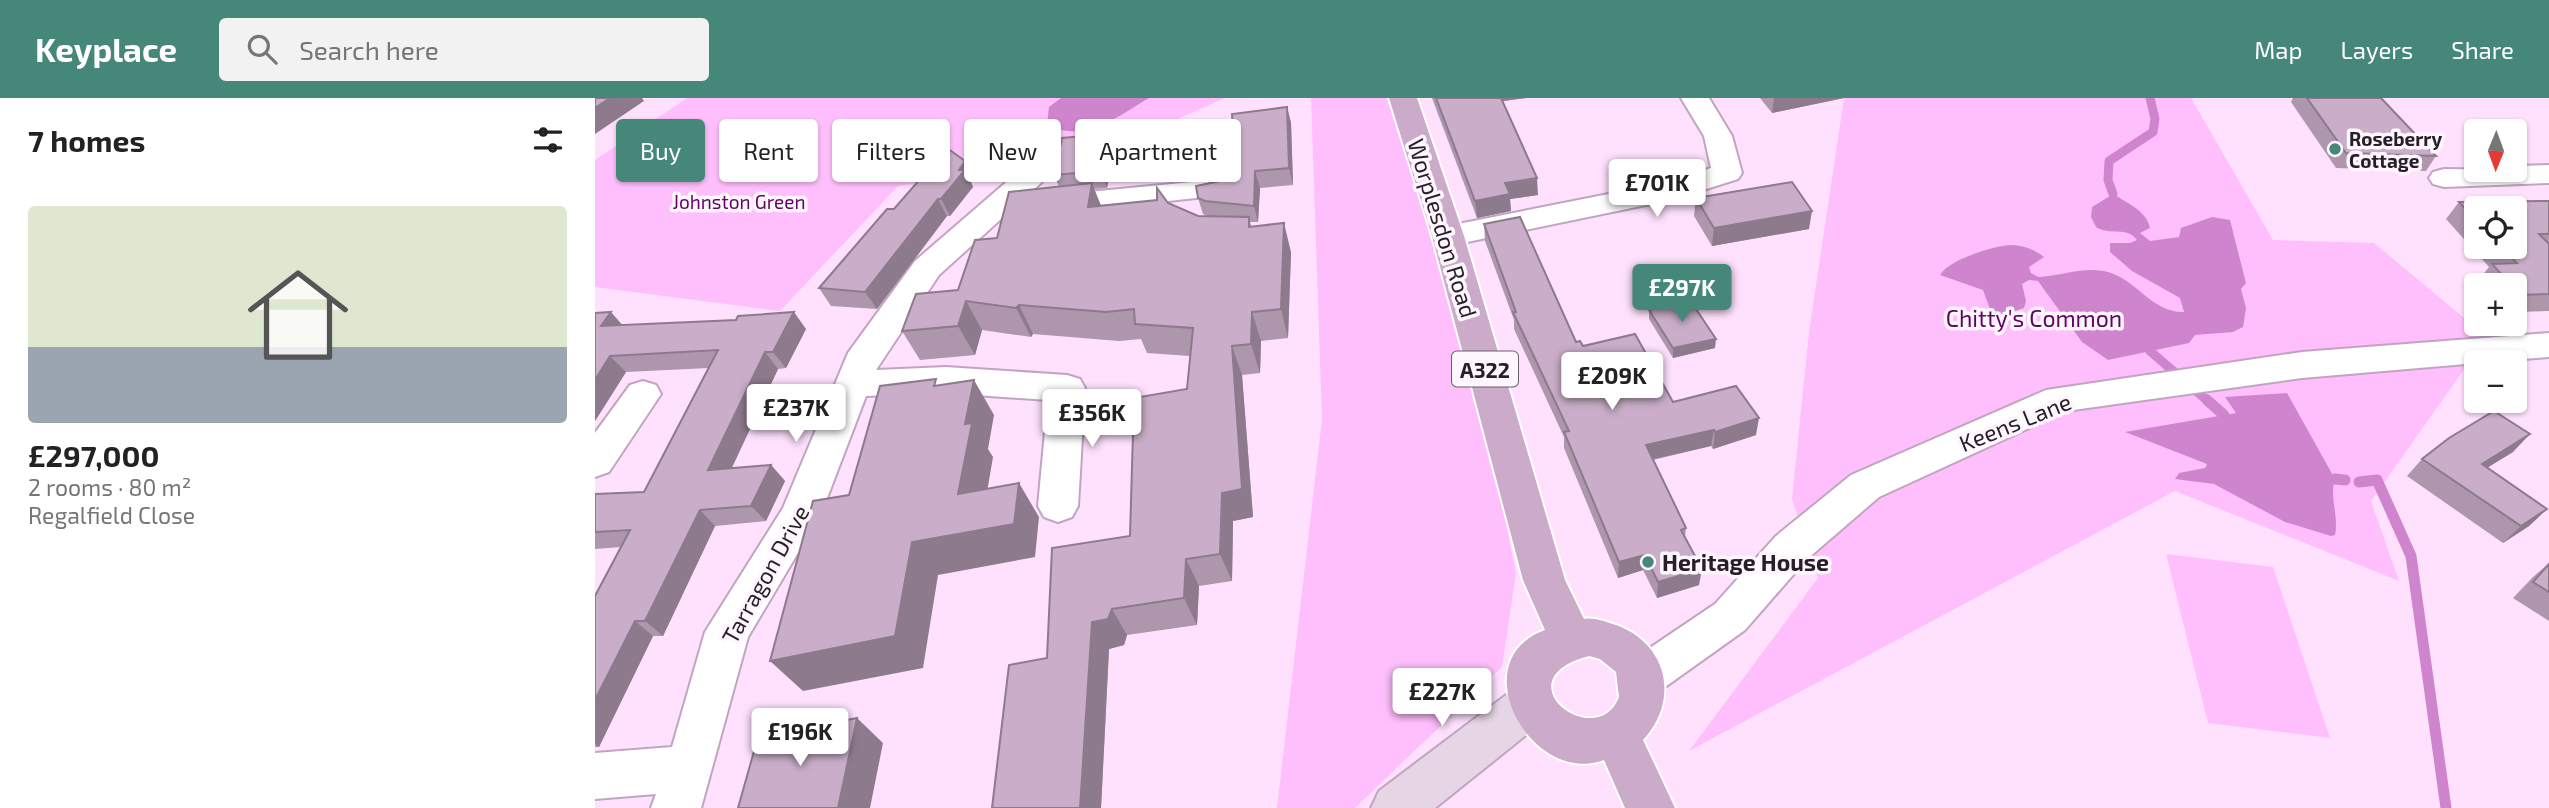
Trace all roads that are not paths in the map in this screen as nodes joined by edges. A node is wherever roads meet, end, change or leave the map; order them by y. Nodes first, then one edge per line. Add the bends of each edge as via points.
1 (1403, 98) edge
2 (1695, 98) edge
3 (2549, 174) edge
4 (2444, 178) dead end
5 (1024, 182) edge
6 (993, 211) junction
7 (1190, 224) edge
8 (1448, 236) junction
9 (2549, 345) edge
10 (851, 384) junction
11 (643, 394) dead end
12 (595, 462) edge
13 (1058, 506) dead end
14 (1571, 638) junction
15 (1642, 678) junction
16 (1530, 704) junction
17 (1616, 733) junction
18 (595, 776) edge
19 (683, 788) edge
20 (1396, 808) edge
21 (1650, 808) edge

1 - 8 main road, Worplesdon Road / A322
2 - 8 street via 1717,136 1727,173 1675,190
3 - 4 street
5 - 6 street, Tarragon Drive
6 - 7 street via 1198,190 1183,213
6 - 10 street, Tarragon Drive via 927,268 860,362
8 - 14 main road, Worplesdon Road / A322 via 1544,580
9 - 15 street, Keens Lane via 2302,365 2059,399 1865,486 1791,548 1730,617
10 - 13 street via 946,380 1067,387
10 - 19 street, Tarragon Drive via 801,514 727,632
11 - 12 street
14 - 15 main road via 1589,637 1623,649
14 - 16 main road via 1540,656 1531,670
15 - 17 main road via 1644,691 1636,715
16 - 17 main road via 1550,729 1565,737 1582,740
16 - 20 street
17 - 21 main road
18 - 19 street

